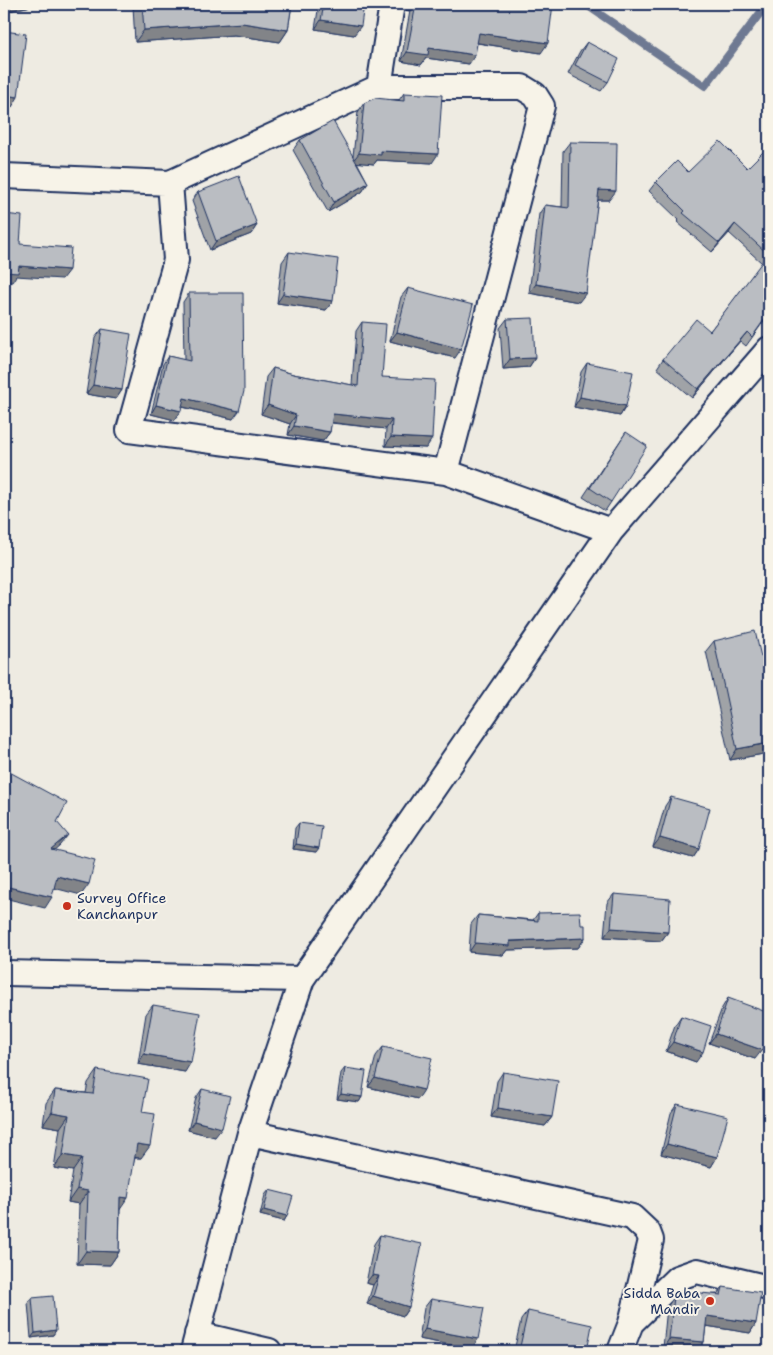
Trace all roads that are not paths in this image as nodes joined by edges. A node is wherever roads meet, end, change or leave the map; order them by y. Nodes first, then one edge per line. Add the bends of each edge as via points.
1 (392, 4) edge
2 (379, 87) junction
3 (4, 176) edge
4 (170, 183) junction
5 (769, 350) edge
6 (446, 472) junction
7 (611, 531) junction
8 (4, 973) edge
9 (302, 979) junction
10 (250, 1133) junction
11 (769, 1288) edge
12 (631, 1323) junction
13 (195, 1343) edge
14 (269, 1351) edge
15 (620, 1351) edge

1 - 2 street
2 - 4 street
2 - 6 street via 522,88 535,95 542,106
3 - 4 street
4 - 6 street via 176,260 129,430
5 - 7 street
6 - 7 street
7 - 9 street
8 - 9 street
9 - 10 street
10 - 12 street via 632,1217 648,1232 651,1240
10 - 13 street
11 - 12 street via 706,1273 690,1273 677,1278
12 - 15 street
13 - 14 street

